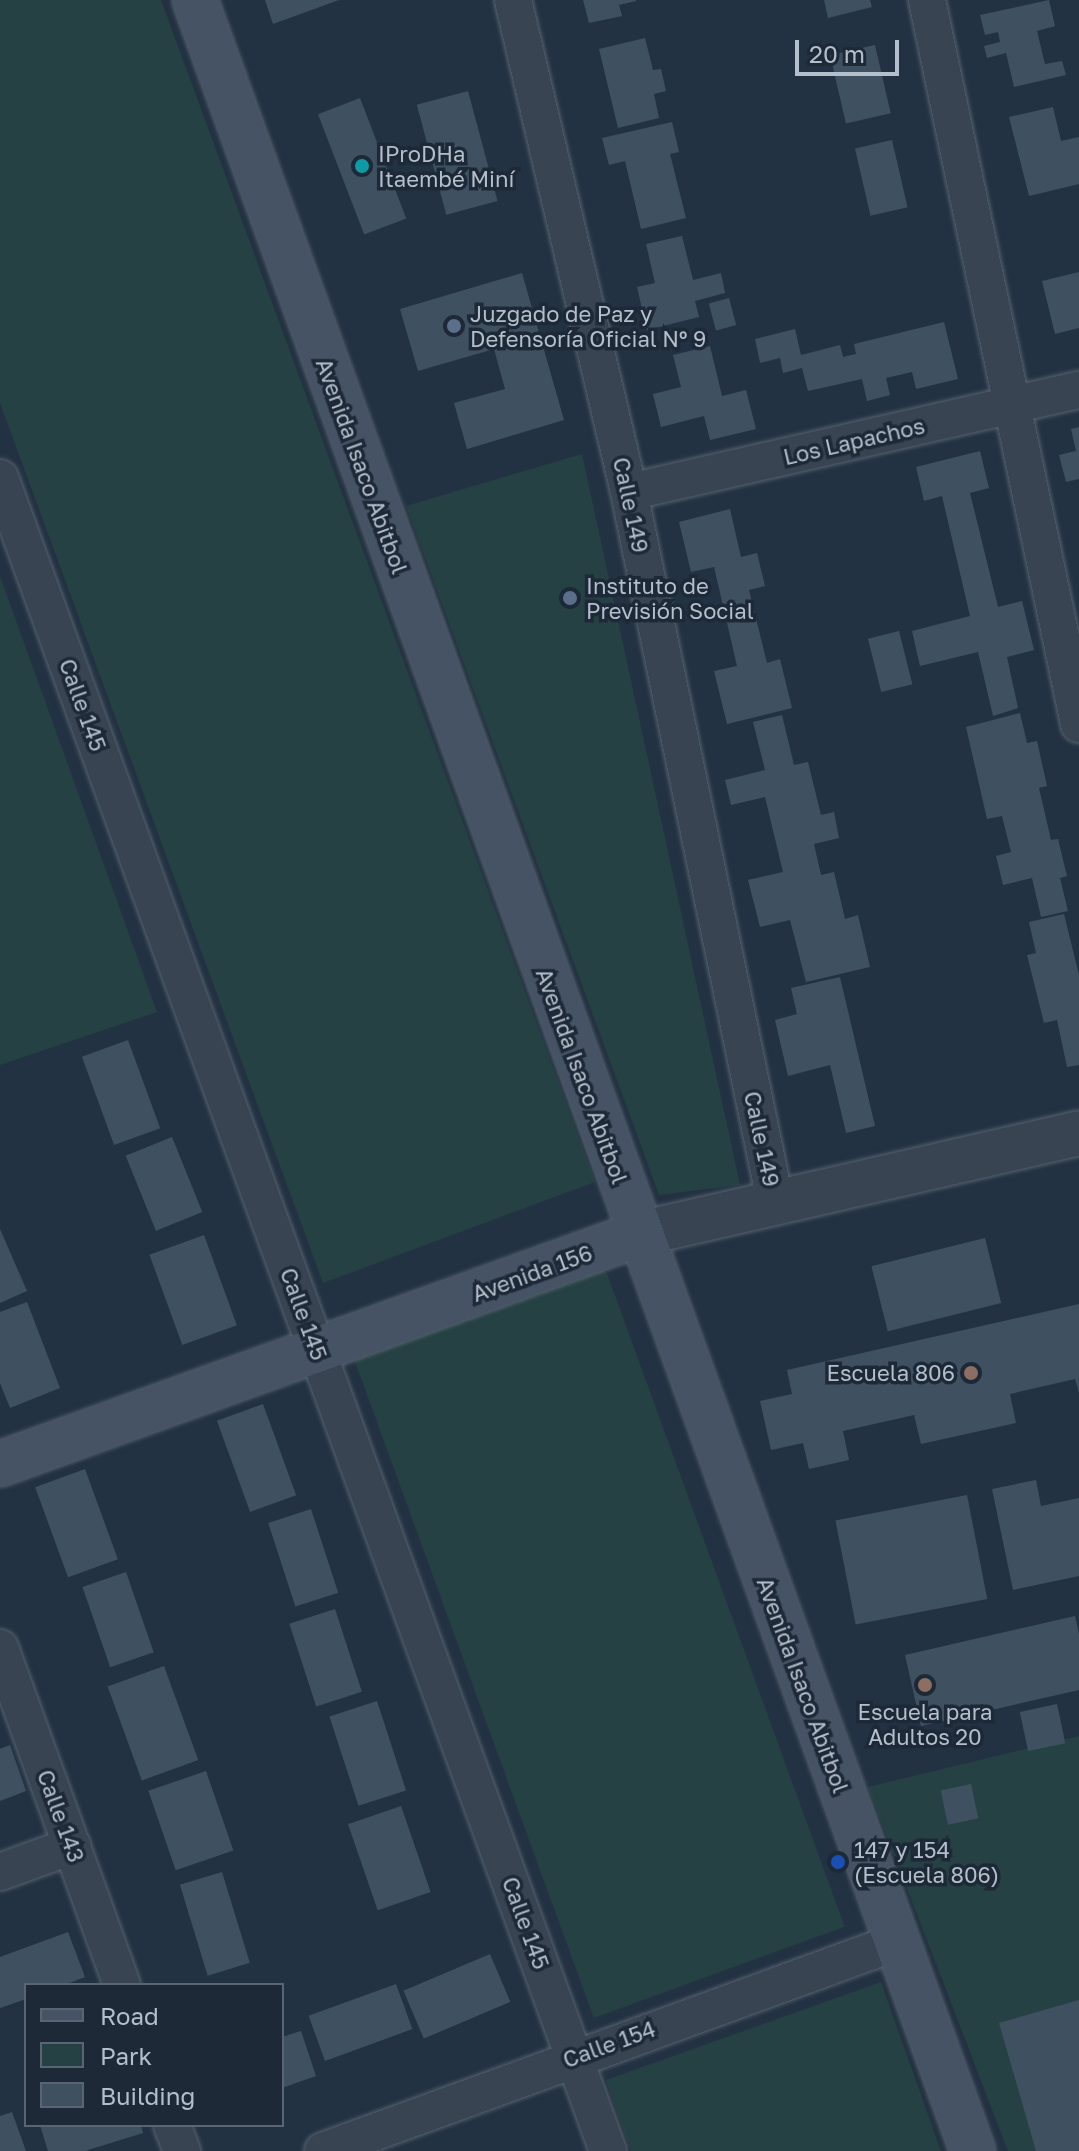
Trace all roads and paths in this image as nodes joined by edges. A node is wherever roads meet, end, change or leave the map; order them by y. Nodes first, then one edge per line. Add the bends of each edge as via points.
1 (195, 0) edge
2 (513, 0) edge
3 (927, 0) edge
4 (1079, 390) edge
5 (1012, 404) junction
6 (0, 478) edge
7 (629, 492) junction
8 (1079, 724) edge
9 (1079, 1133) edge
10 (775, 1200) junction
11 (639, 1234) junction
12 (317, 1350) junction
13 (0, 1464) edge
14 (0, 1648) edge
15 (72, 1846) junction
16 (0, 1872) edge
17 (897, 1942) junction
18 (121, 1983) edge
19 (574, 2057) junction
20 (173, 2127) edge
21 (182, 2151) edge
22 (323, 2151) edge
23 (608, 2151) edge
24 (973, 2151) edge

1 - 11 main road, Avenida Isaco Abitbol
2 - 7 street, Calle 149
3 - 5 street
4 - 5 street, Los Lapachos
5 - 7 street, Los Lapachos
5 - 8 street
6 - 12 street, Calle 145
7 - 10 street, Calle 149
9 - 10 street, Avenida 156
10 - 11 street, Avenida 156
11 - 12 main road, Avenida 156
11 - 17 main road, Avenida Isaco Abitbol
12 - 13 main road, Avenida 156
12 - 19 street, Calle 145
14 - 15 street, Calle 143
15 - 16 street
15 - 18 street, Calle 143
17 - 19 street, Calle 154
17 - 24 main road, Avenida Isaco Abitbol
19 - 22 street, Calle 154
19 - 23 street, Calle 145
20 - 21 street

